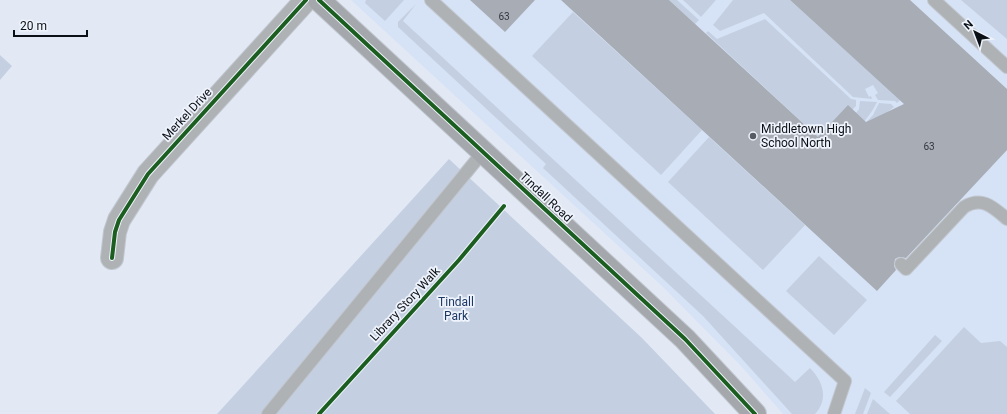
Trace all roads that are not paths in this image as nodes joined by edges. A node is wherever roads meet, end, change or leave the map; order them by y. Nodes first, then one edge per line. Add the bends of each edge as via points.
1 (306, 0) edge
2 (431, 0) edge
3 (934, 0) edge
4 (327, 3) edge
5 (1007, 66) edge
6 (483, 152) junction
7 (1007, 219) edge
8 (112, 258) dead end
9 (901, 264) dead end
10 (268, 414) edge
11 (755, 414) edge
12 (834, 414) edge

1 - 8 street, Merkel Drive via 148,174 114,232
2 - 12 lane via 845,381
3 - 5 lane
4 - 6 street, Tindall Road
6 - 10 lane
6 - 11 street, Tindall Road via 685,339
7 - 9 lane via 990,204 970,203 906,269

